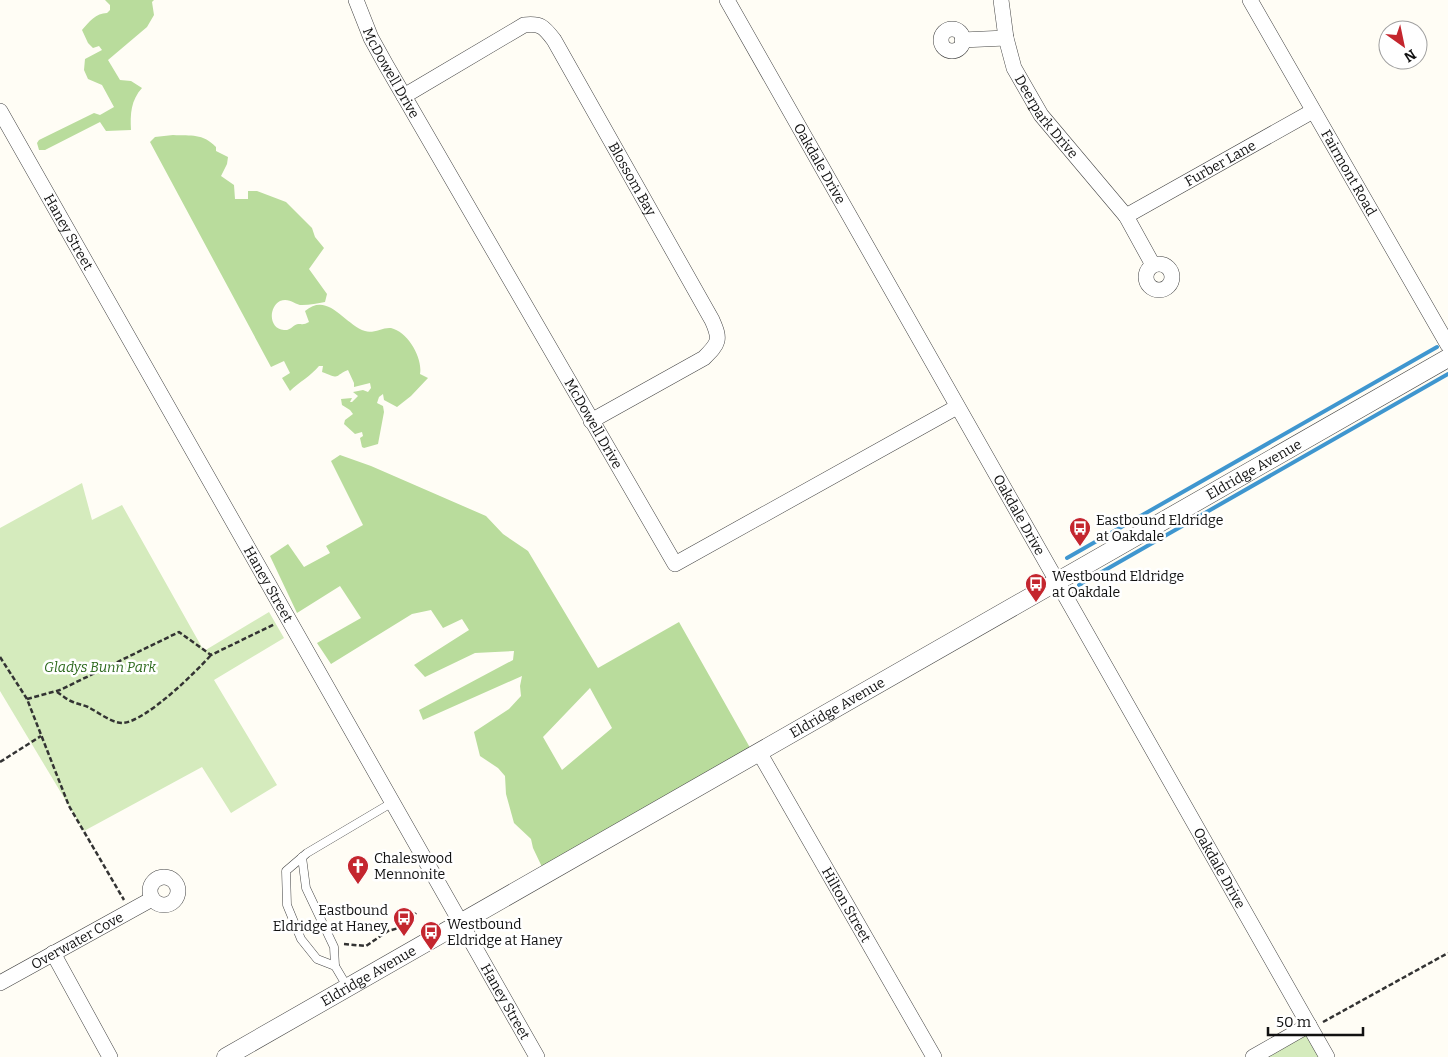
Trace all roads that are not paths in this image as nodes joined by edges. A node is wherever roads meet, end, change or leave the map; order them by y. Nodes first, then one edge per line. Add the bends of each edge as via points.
1 (356, 0) edge
2 (727, 0) edge
3 (1001, 0) edge
4 (1250, 0) edge
5 (1006, 38) junction
6 (962, 40) dead end
7 (404, 96) junction
8 (0, 111) edge
9 (1313, 111) junction
10 (1126, 216) junction
11 (1153, 265) dead end
12 (1448, 345) edge
13 (1448, 358) edge
14 (957, 407) junction
15 (591, 421) junction
16 (1056, 581) junction
17 (759, 752) junction
18 (392, 802) junction
19 (302, 857) junction
20 (152, 899) dead end
21 (461, 923) junction
22 (53, 953) junction
23 (334, 966) junction
24 (0, 983) edge
25 (348, 988) junction
26 (1309, 1025) junction
27 (110, 1057) edge
28 (226, 1057) edge
29 (537, 1057) edge
30 (934, 1057) edge
31 (1253, 1057) edge
32 (1327, 1057) edge

1 - 7 street, McDowell Drive via 371,38
2 - 14 street, Oakdale Drive
3 - 5 street, Deerpark Drive
4 - 9 street, Fairmont Road
5 - 6 street
5 - 10 street, Deerpark Drive via 1014,68 1041,115
7 - 15 street, McDowell Drive
7 - 15 street, Blossom Bay via 524,25 535,24 545,28 554,40 718,332 718,341 704,358
8 - 18 street, Haney Street
9 - 10 street, Furber Lane
9 - 12 street, Fairmont Road
10 - 11 street, Deerpark Drive
13 - 16 street, Eldridge Avenue
14 - 15 street, McDowell Drive via 675,564
14 - 16 street, Oakdale Drive
16 - 17 street, Eldridge Avenue
16 - 26 street, Oakdale Drive
17 - 21 street, Eldridge Avenue
17 - 30 street, Hilton Street
18 - 19 lane
18 - 21 street, Haney Street
19 - 23 lane via 306,888 334,947
19 - 23 lane via 286,871 287,905 301,939 317,959
20 - 22 street, Overwater Cove
21 - 25 street, Eldridge Avenue
21 - 29 street, Haney Street
22 - 24 street, Overwater Cove
22 - 27 street
23 - 25 lane
25 - 28 street, Eldridge Avenue
26 - 31 street
26 - 32 street, Oakdale Drive

